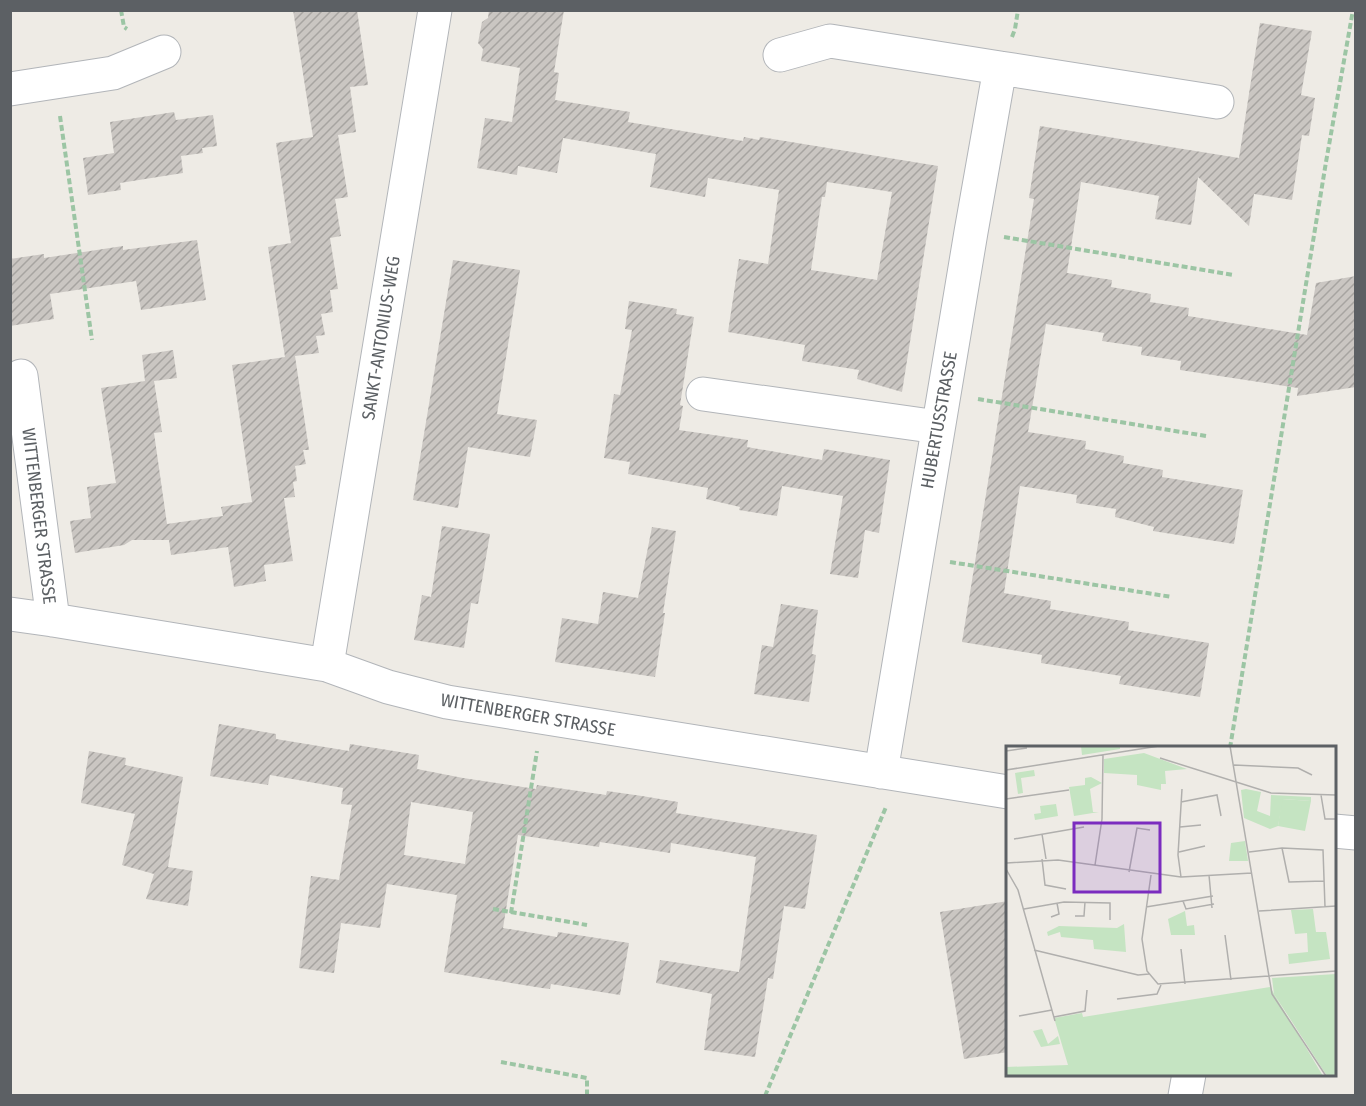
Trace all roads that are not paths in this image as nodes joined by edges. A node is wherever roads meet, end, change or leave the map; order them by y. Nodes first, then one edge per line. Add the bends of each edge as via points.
1 (435, 10) edge
2 (164, 52) dead end
3 (780, 55) dead end
4 (1000, 68) junction
5 (10, 89) edge
6 (1216, 102) dead end
7 (21, 376) dead end
8 (703, 394) dead end
9 (938, 427) junction
10 (10, 614) edge
11 (52, 620) junction
12 (327, 665) junction
13 (890, 774) junction
14 (1006, 792) edge
15 (1336, 831) edge
16 (1356, 833) edge
17 (1188, 1076) edge
18 (1185, 1095) edge

1 - 12 street, SANKT-ANTONIUS-WEG
2 - 5 street via 113,74
3 - 4 street via 830,41
4 - 6 street
4 - 9 street, HUBERTUSSTRASSE
7 - 11 street, WITTENBERGER STRASSE
8 - 9 street
9 - 13 street, HUBERTUSSTRASSE
10 - 11 street, WITTENBERGER STRASSE
11 - 12 street, WITTENBERGER STRASSE
12 - 13 street, WITTENBERGER STRASSE via 388,687 447,702
13 - 14 street, WITTENBERGER STRASSE
15 - 16 street
17 - 18 street

